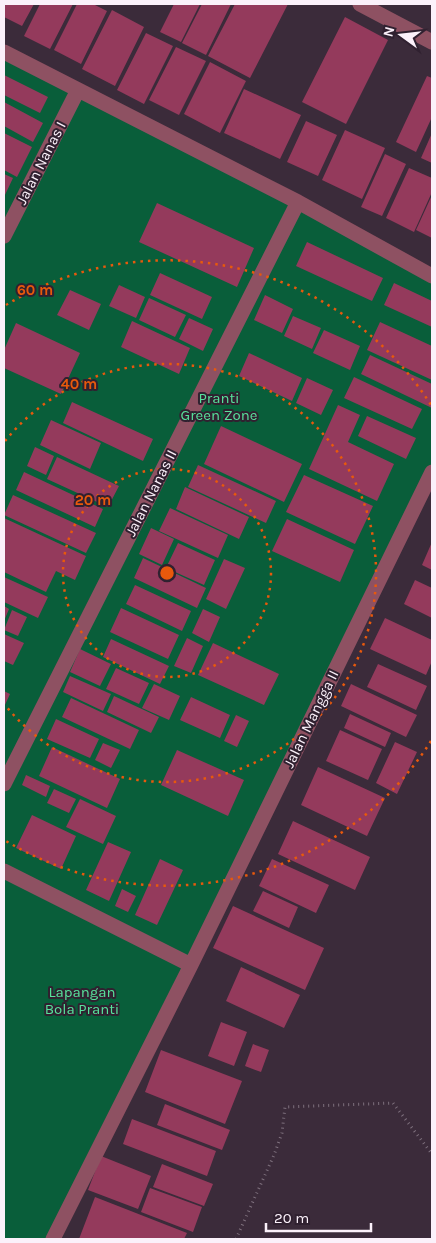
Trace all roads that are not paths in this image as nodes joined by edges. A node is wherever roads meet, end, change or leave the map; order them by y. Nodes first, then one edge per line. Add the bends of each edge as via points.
1 (360, 4) edge
2 (432, 42) edge
3 (4, 52) edge
4 (78, 90) junction
5 (298, 202) junction
6 (4, 236) edge
7 (432, 276) edge
8 (432, 472) edge
9 (4, 784) edge
10 (4, 871) edge
11 (191, 965) junction
12 (53, 1239) edge

1 - 2 street
3 - 4 street
4 - 5 street
4 - 6 street, Jalan Nanas I
5 - 7 street
5 - 9 street, Jalan Nanas II
8 - 11 street, Jalan Mangga II
10 - 11 street
11 - 12 street, Jalan Mangga II

